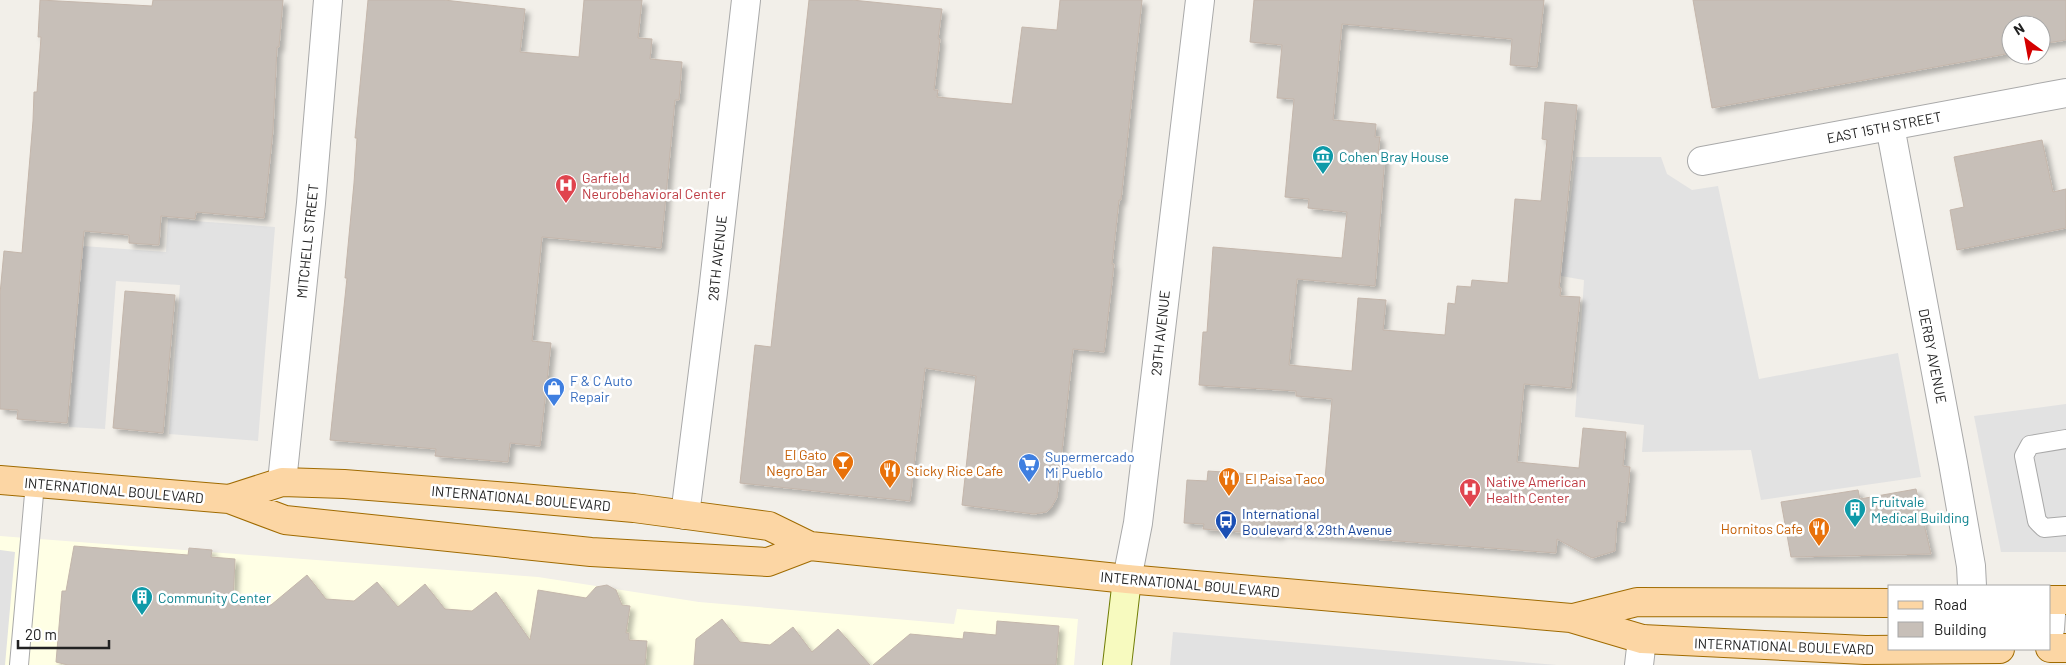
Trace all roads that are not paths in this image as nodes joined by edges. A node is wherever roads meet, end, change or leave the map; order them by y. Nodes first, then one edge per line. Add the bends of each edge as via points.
1 (328, 0) edge
2 (746, 0) edge
3 (1200, 0) edge
4 (2066, 93) edge
5 (1890, 126) junction
6 (1702, 161) dead end
7 (2066, 439) edge
8 (0, 480) edge
9 (282, 482) junction
10 (34, 483) junction
11 (229, 499) junction
12 (685, 515) junction
13 (2066, 526) edge
14 (810, 546) junction
15 (1127, 579) junction
16 (1972, 585) edge
17 (2056, 600) edge
18 (1888, 603) edge
19 (1572, 618) junction
20 (2051, 624) edge
21 (2051, 648) edge
22 (2066, 648) edge
23 (1888, 650) edge
24 (2049, 650) edge
25 (1640, 652) edge
26 (19, 665) edge
27 (1117, 665) edge
28 (2048, 665) edge

1 - 9 street, MITCHELL STREET
2 - 12 street, 28TH AVENUE
3 - 15 street, 29TH AVENUE via 1142,494
4 - 5 street, EAST 15TH STREET
5 - 6 street, EAST 15TH STREET
5 - 16 street, DERBY AVENUE via 1953,463
7 - 13 lane via 2030,445 2024,456 2037,521 2044,528
8 - 10 main road, INTERNATIONAL BOULEVARD
9 - 11 main road, INTERNATIONAL BOULEVARD
9 - 12 main road, INTERNATIONAL BOULEVARD via 490,495
10 - 11 main road, INTERNATIONAL BOULEVARD
10 - 26 lane
11 - 14 main road, INTERNATIONAL BOULEVARD via 285,520 591,552 768,562
12 - 14 main road, INTERNATIONAL BOULEVARD via 769,526
14 - 15 main road, INTERNATIONAL BOULEVARD
15 - 19 main road, INTERNATIONAL BOULEVARD
15 - 27 main road, 29TH AVENUE
17 - 20 street
18 - 19 main road, INTERNATIONAL BOULEVARD via 1637,602
19 - 25 main road, INTERNATIONAL BOULEVARD
21 - 22 main road
23 - 25 main road, INTERNATIONAL BOULEVARD
24 - 28 street

